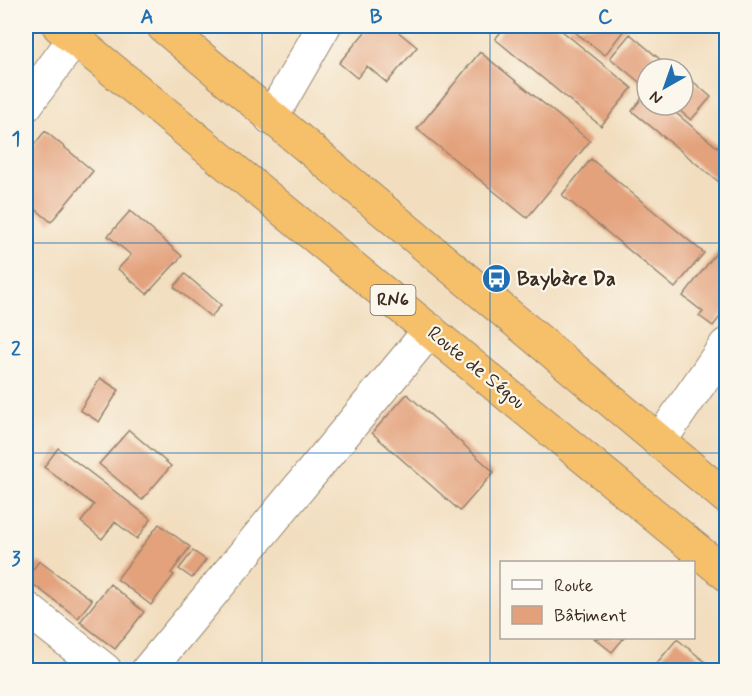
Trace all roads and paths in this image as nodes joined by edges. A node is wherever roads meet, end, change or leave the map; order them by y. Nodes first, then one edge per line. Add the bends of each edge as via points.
1 (164, 26) edge
2 (324, 26) edge
3 (66, 32) edge
4 (26, 105) edge
5 (271, 118) junction
6 (430, 330) junction
7 (726, 345) edge
8 (659, 442) junction
9 (726, 497) edge
10 (726, 574) edge
11 (26, 608) edge
12 (105, 670) edge
13 (148, 670) edge

1 - 5 highway
2 - 5 street
3 - 4 street
3 - 6 highway, Route de Ségou / RN6
5 - 8 highway
6 - 10 highway, Route de Ségou / RN6
6 - 13 street
7 - 8 street
8 - 9 highway
11 - 12 street

